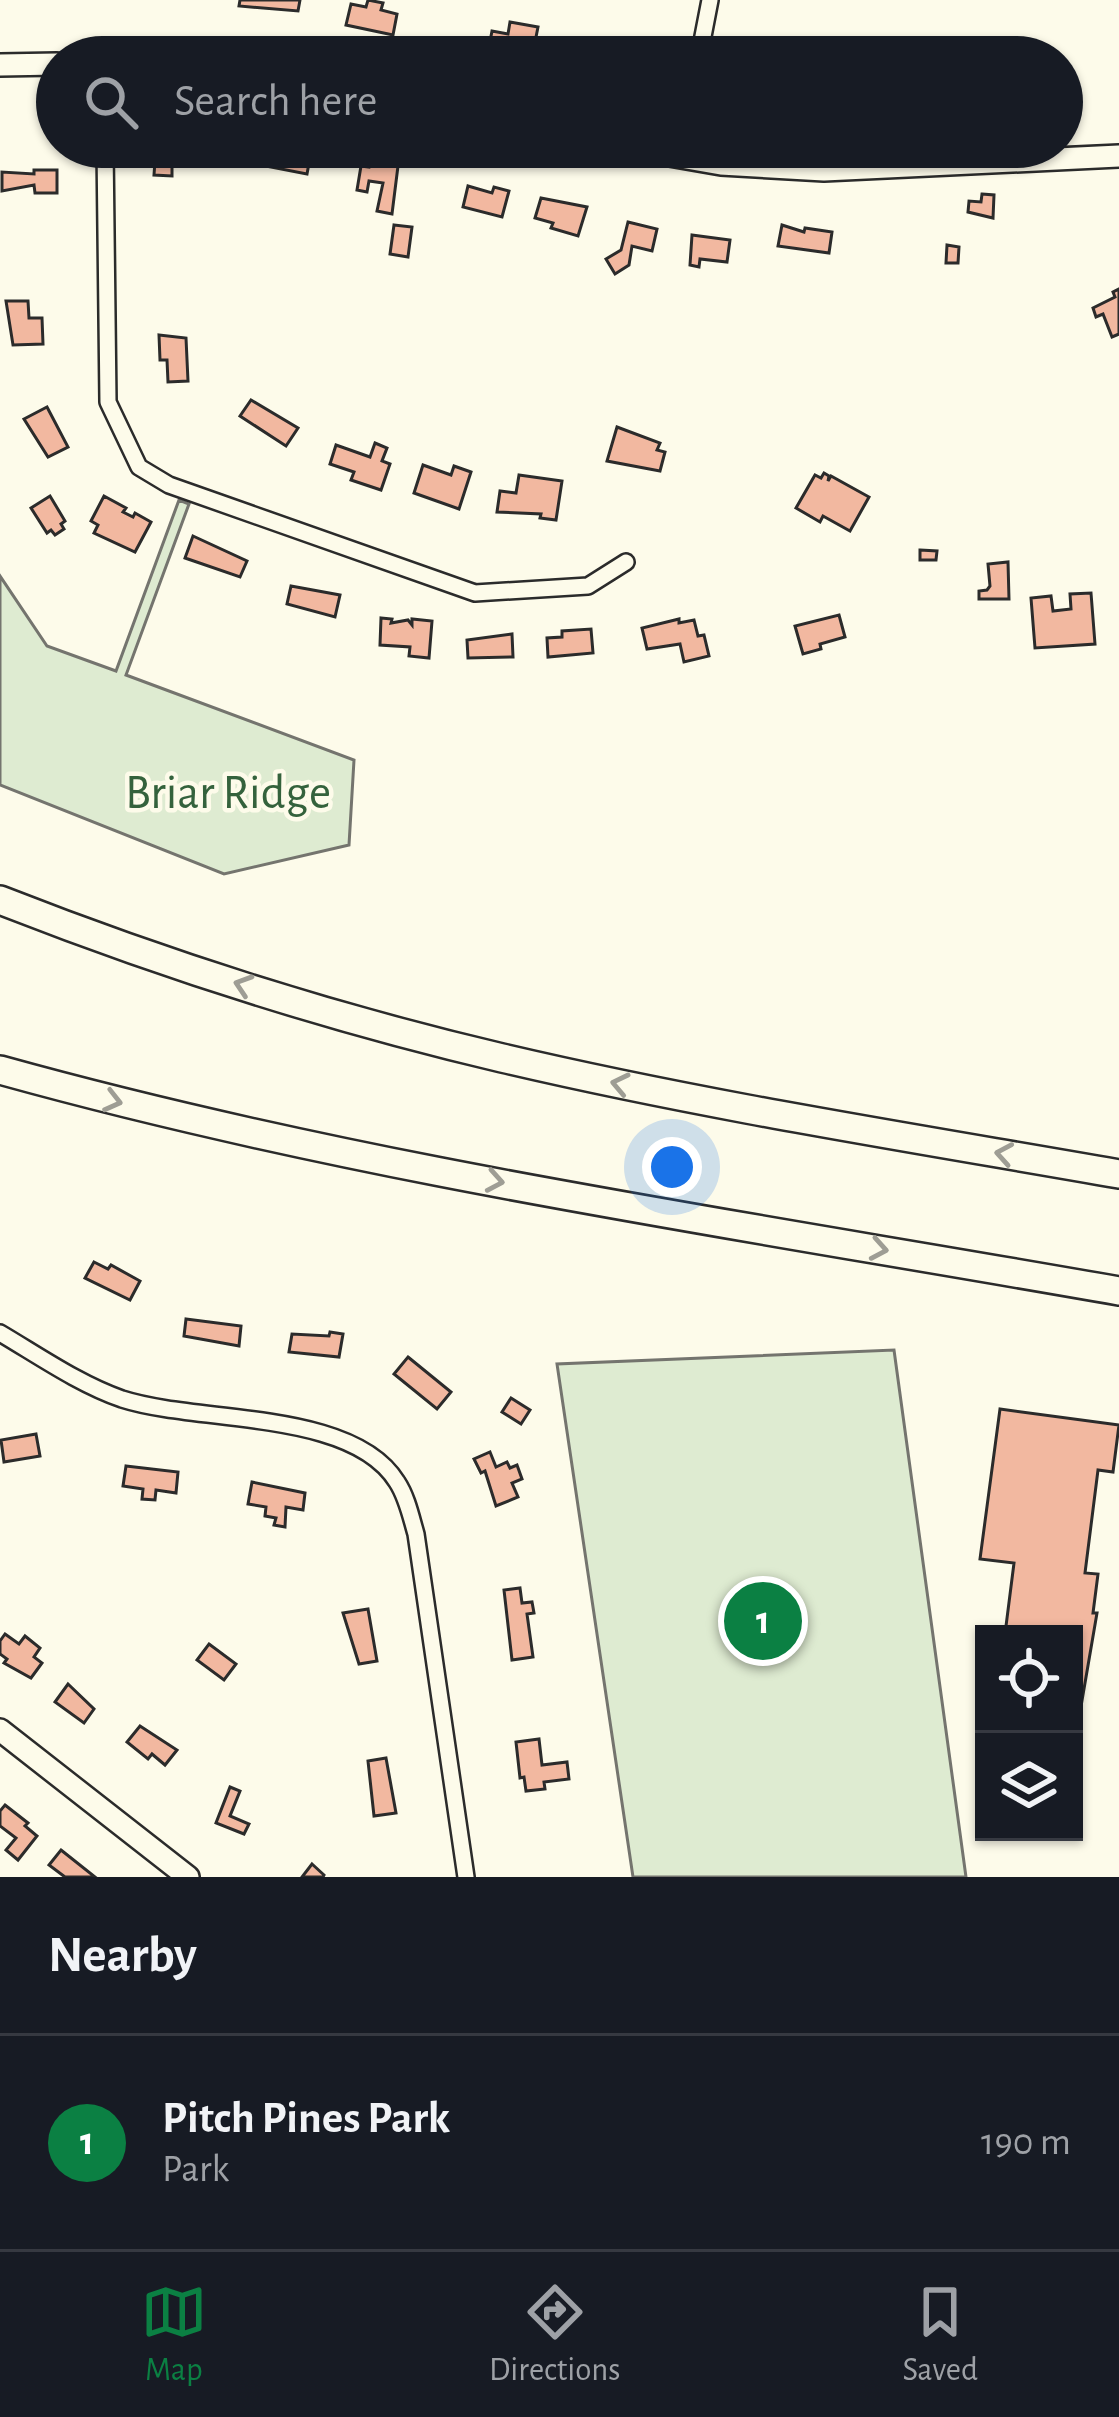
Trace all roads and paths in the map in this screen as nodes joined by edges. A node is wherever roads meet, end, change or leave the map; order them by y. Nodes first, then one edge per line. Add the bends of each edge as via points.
1 (710, 0) edge
2 (703, 36) edge
3 (36, 64) edge
4 (0, 65) edge
5 (1119, 156) edge
6 (1083, 158) edge
7 (105, 168) edge
8 (764, 168) edge
9 (866, 168) edge
10 (626, 562) dead end
11 (0, 900) edge
12 (0, 1070) edge
13 (1119, 1174) edge
14 (1119, 1292) edge
15 (0, 1333) edge
16 (0, 1730) edge
17 (188, 1877) edge
18 (466, 1877) edge

1 - 2 street
3 - 4 street
5 - 6 street
7 - 10 street via 108,402 139,467 169,485 475,593 588,586
8 - 9 street
13 -> 11 highway via 501,1058 306,1005
12 -> 14 highway via 359,1156
15 - 18 street via 121,1398 330,1433 388,1471 416,1534
16 - 17 street

